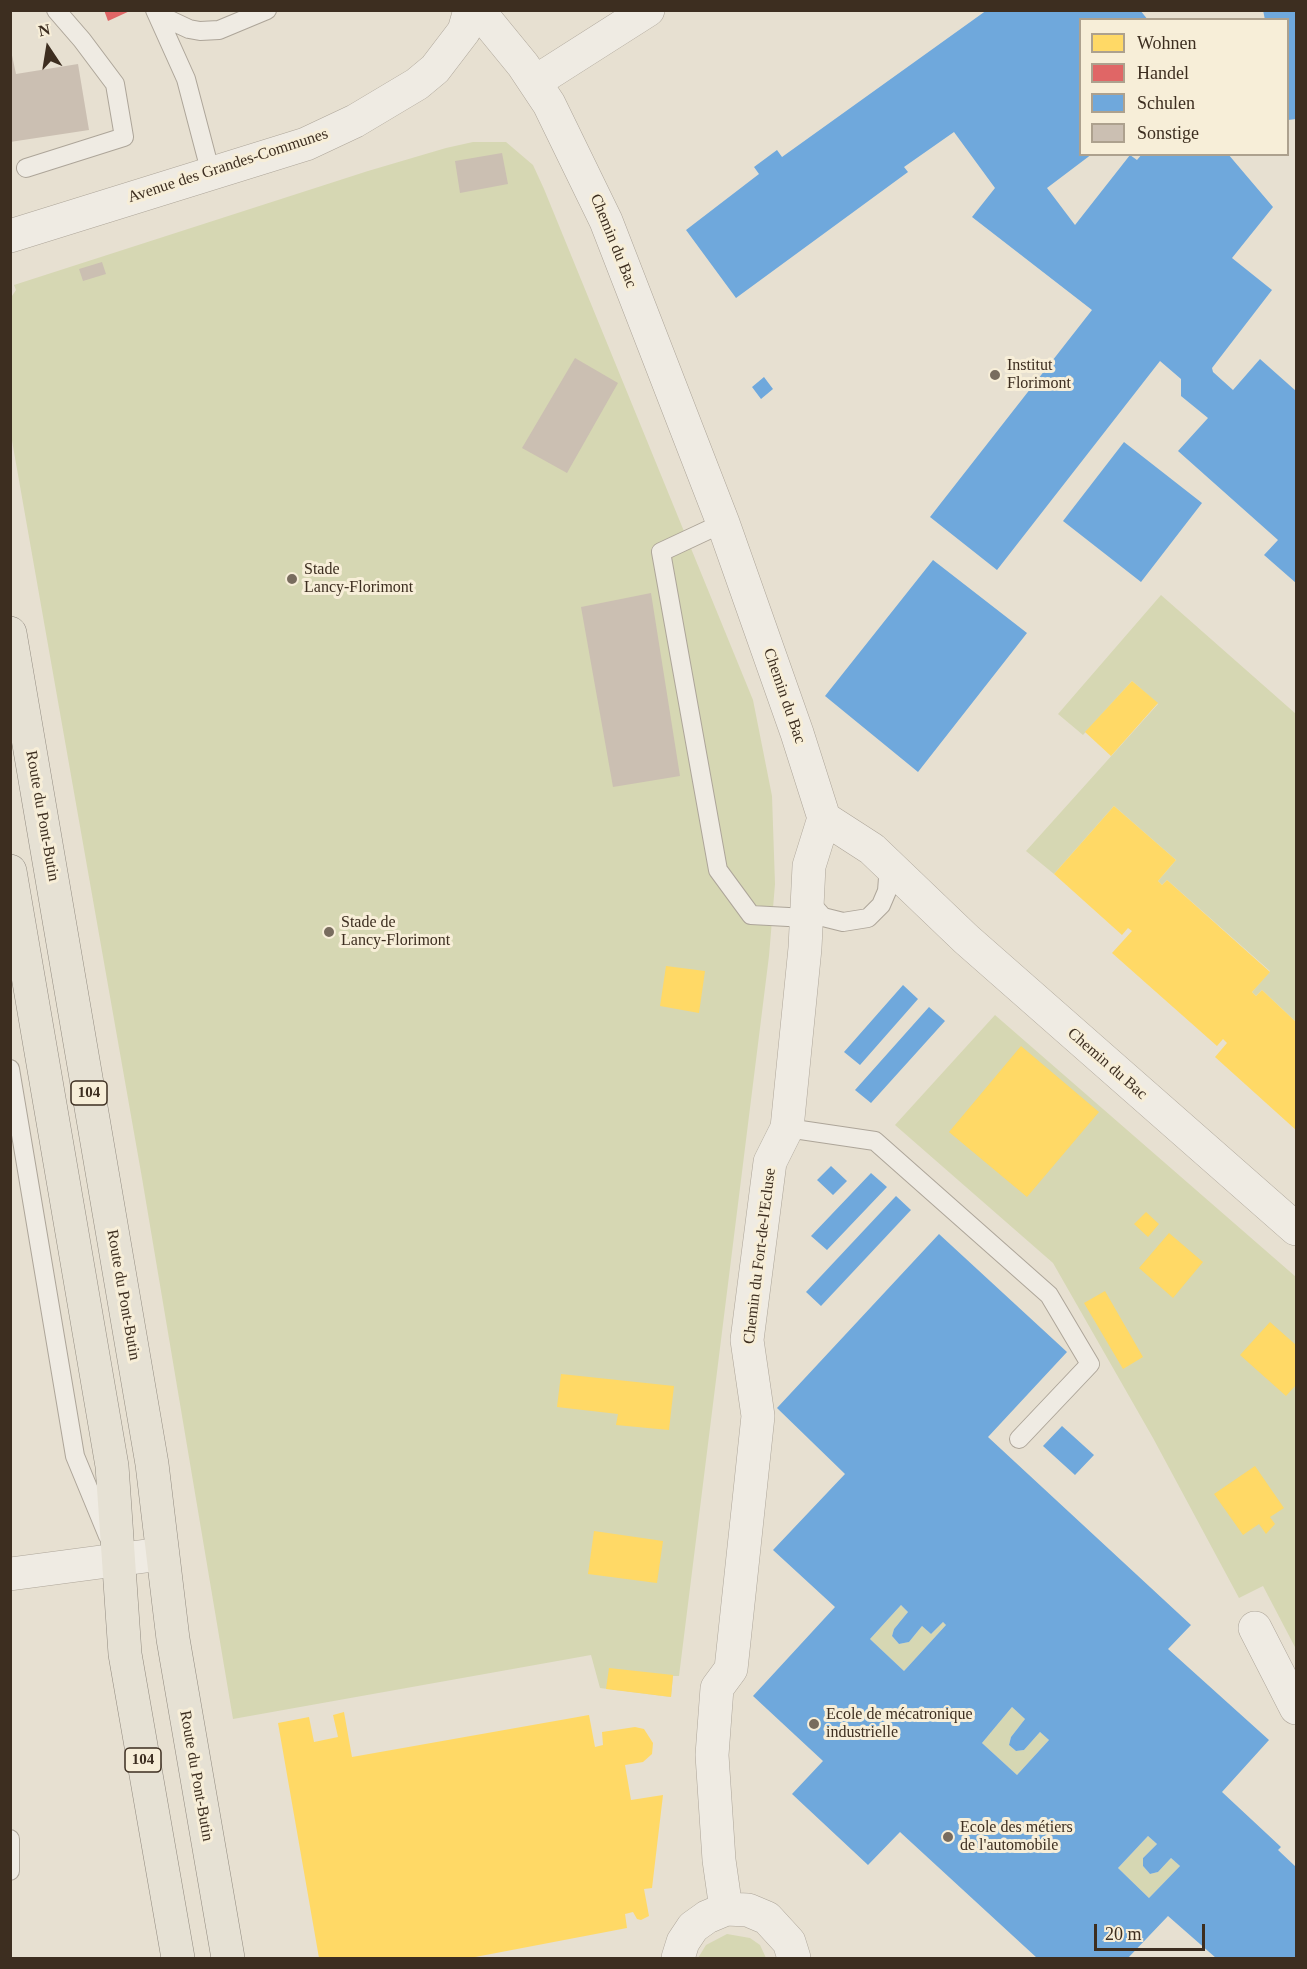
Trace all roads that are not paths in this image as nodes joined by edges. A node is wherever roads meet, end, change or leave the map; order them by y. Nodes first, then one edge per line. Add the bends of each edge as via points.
1 (56, 10) edge
2 (267, 10) edge
3 (470, 10) edge
4 (478, 10) edge
5 (648, 10) edge
6 (156, 12) edge
7 (535, 82) junction
8 (26, 168) dead end
9 (198, 178) junction
10 (10, 236) edge
11 (723, 524) junction
12 (10, 633) edge
13 (824, 818) junction
14 (889, 865) junction
15 (10, 871) edge
16 (808, 909) junction
17 (10, 1069) edge
18 (787, 1128) junction
19 (1296, 1229) edge
20 (1019, 1439) dead end
21 (161, 1554) junction
22 (117, 1560) junction
23 (10, 1575) edge
24 (1256, 1628) dead end
25 (1296, 1708) edge
26 (10, 1839) edge
27 (10, 1870) edge
28 (726, 1909) junction
29 (178, 1959) edge
30 (228, 1959) edge
31 (678, 1959) edge
32 (794, 1959) edge

1 - 8 lane via 115,84 124,137
2 - 6 lane via 219,30 189,29
3 - 9 street, Avenue des Grandes-Communes via 464,31 435,69 387,104 306,144
4 - 7 street, Chemin du Bac
5 - 7 street
6 - 9 lane via 186,79
7 - 11 street, Chemin du Bac via 582,167 606,221
9 - 10 street, Avenue des Grandes-Communes
11 - 13 street, Chemin du Bac
11 - 16 lane via 661,552 718,870 751,915
12 - 21 main road, Route du Pont-Butin / 104 via 152,1464
13 - 14 street, Chemin du Bac via 872,849
13 - 16 street, Chemin du Fort-de-l'Ecluse via 809,866
14 - 16 lane via 887,891 881,905 868,918 843,922
14 - 19 street, Chemin du Bac via 966,939
15 - 22 main road, 104 via 112,1466
16 - 18 street, Chemin du Fort-de-l'Ecluse
17 - 22 lane via 75,1456
18 - 20 lane via 875,1141 1050,1295 1090,1364
18 - 28 street, Chemin du Fort-de-l'Ecluse via 770,1162 747,1340 758,1416 731,1669 717,1688 712,1755 718,1860
21 - 22 street
21 - 30 main road, Route du Pont-Butin / 104
22 - 23 street
22 - 29 main road, 104 via 124,1654
24 - 25 street
26 - 27 lane
28 - 31 street via 693,1927
28 - 32 street via 748,1910 767,1918 789,1942

